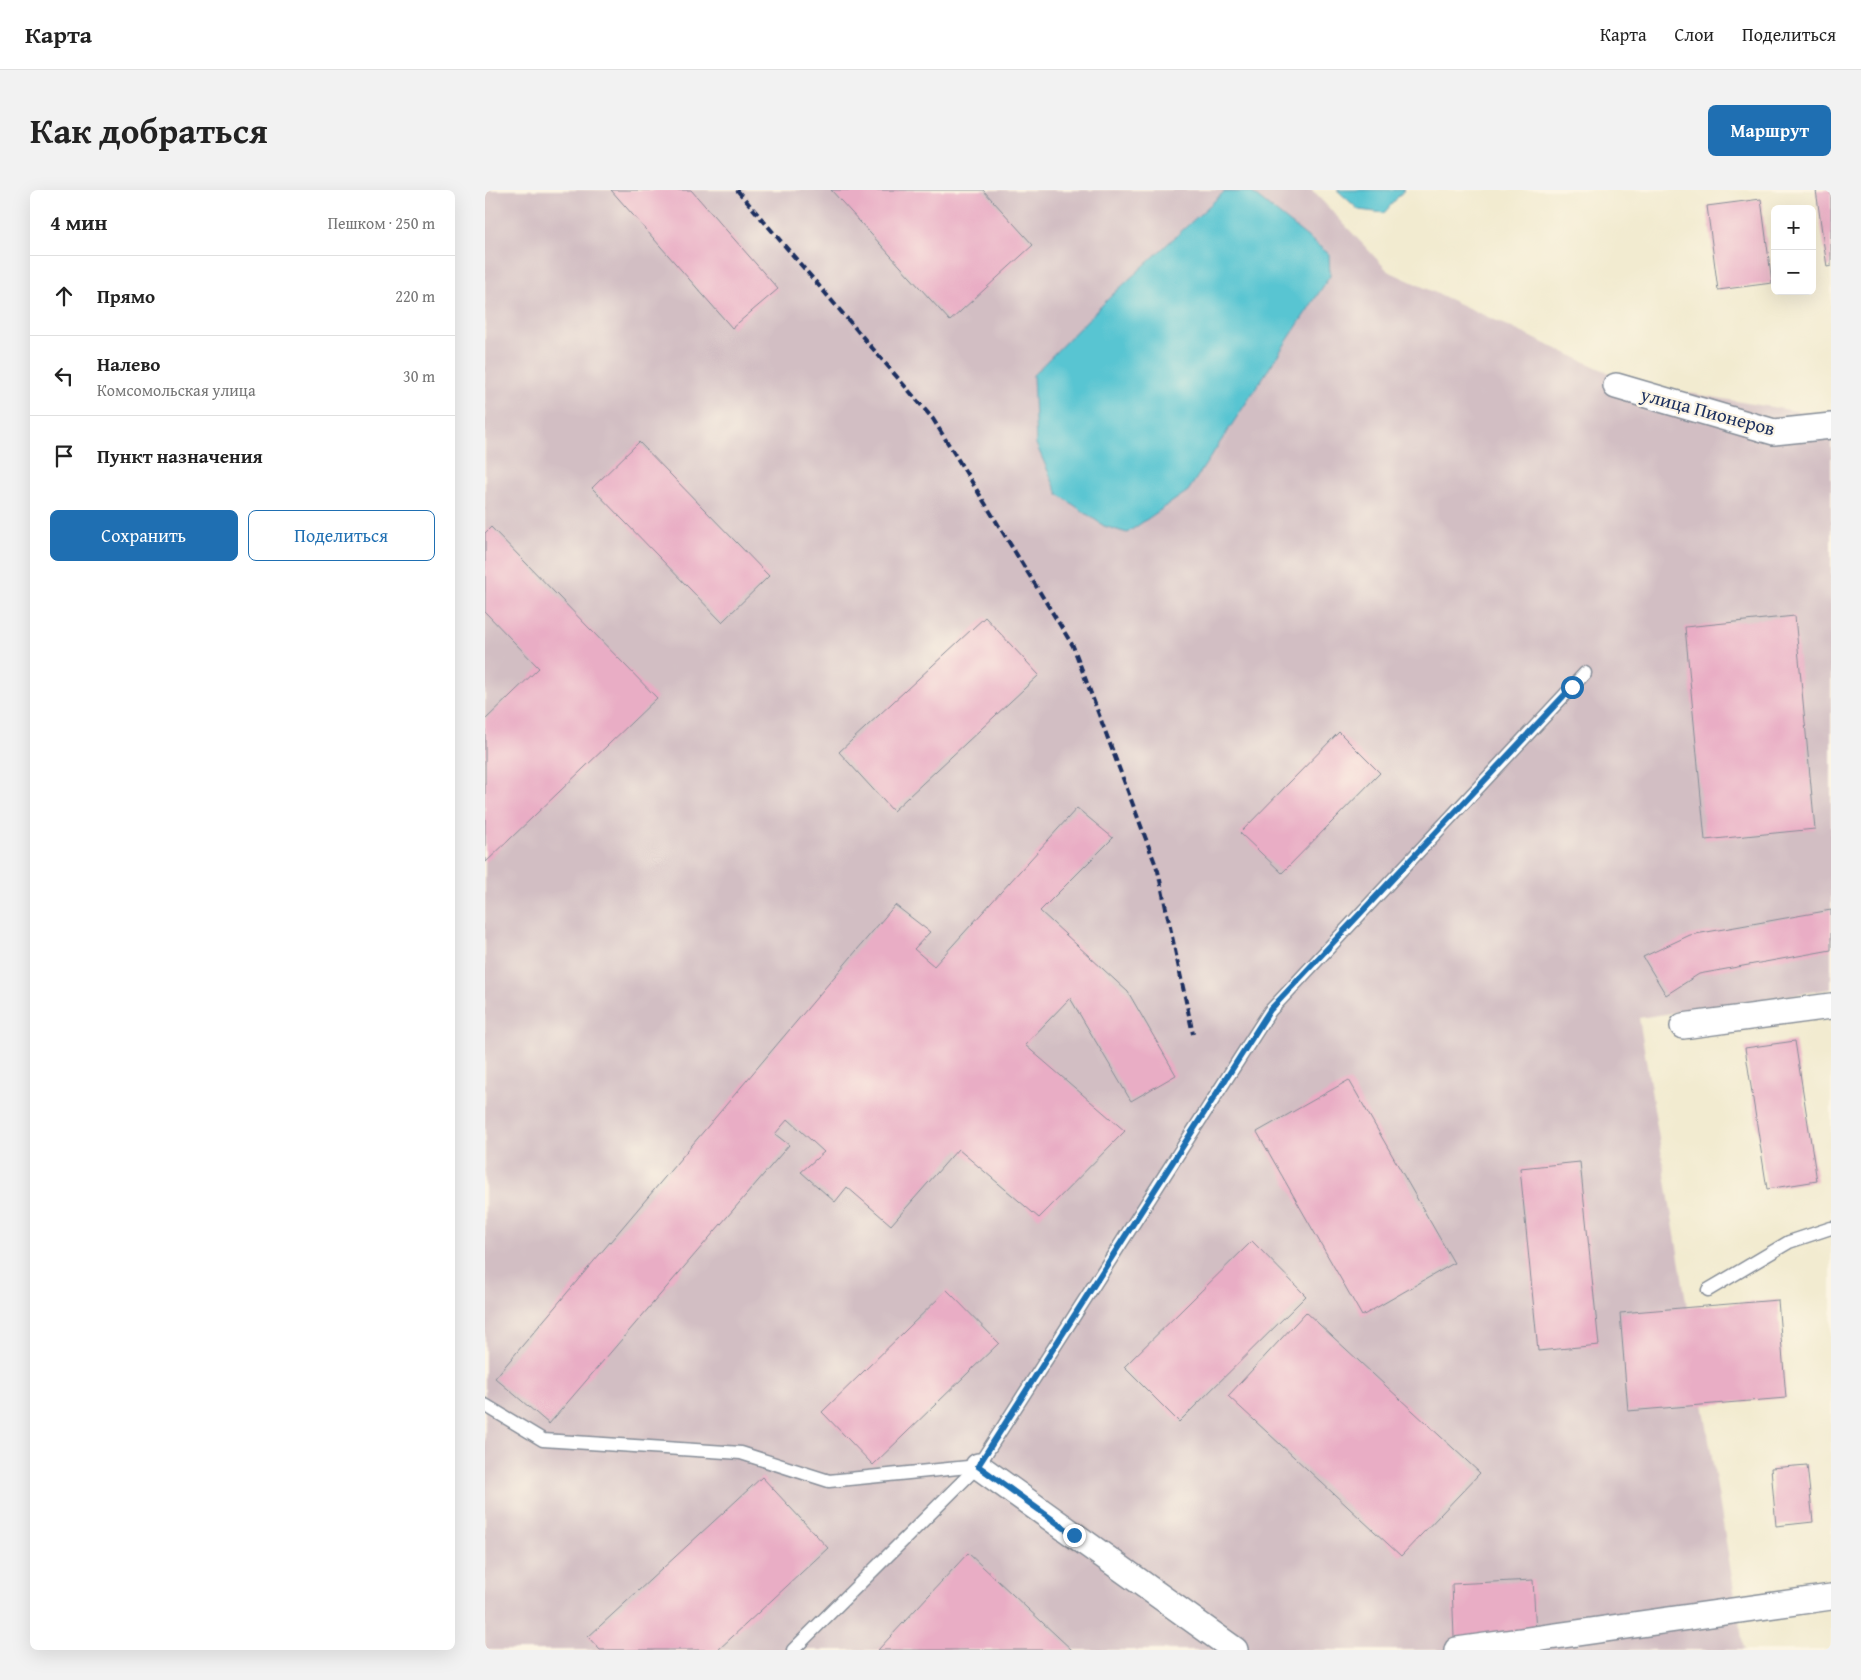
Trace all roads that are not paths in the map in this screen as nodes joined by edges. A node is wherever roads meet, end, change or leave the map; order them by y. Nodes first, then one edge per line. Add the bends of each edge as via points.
1 (1616, 386) dead end
2 (1831, 426) edge
3 (1585, 673) dead end
4 (1831, 1006) edge
5 (1683, 1026) dead end
6 (1831, 1228) edge
7 (1708, 1290) dead end
8 (485, 1405) edge
9 (978, 1466) junction
10 (1831, 1597) edge
11 (793, 1650) edge
12 (1235, 1650) edge
13 (1457, 1650) edge

1 - 2 street, улица Пионеров via 1774,432
3 - 9 lane via 1270,1010
4 - 5 street
6 - 7 lane via 1789,1242
8 - 9 lane via 543,1440 741,1453 829,1481
9 - 11 lane
9 - 12 street
10 - 13 street

